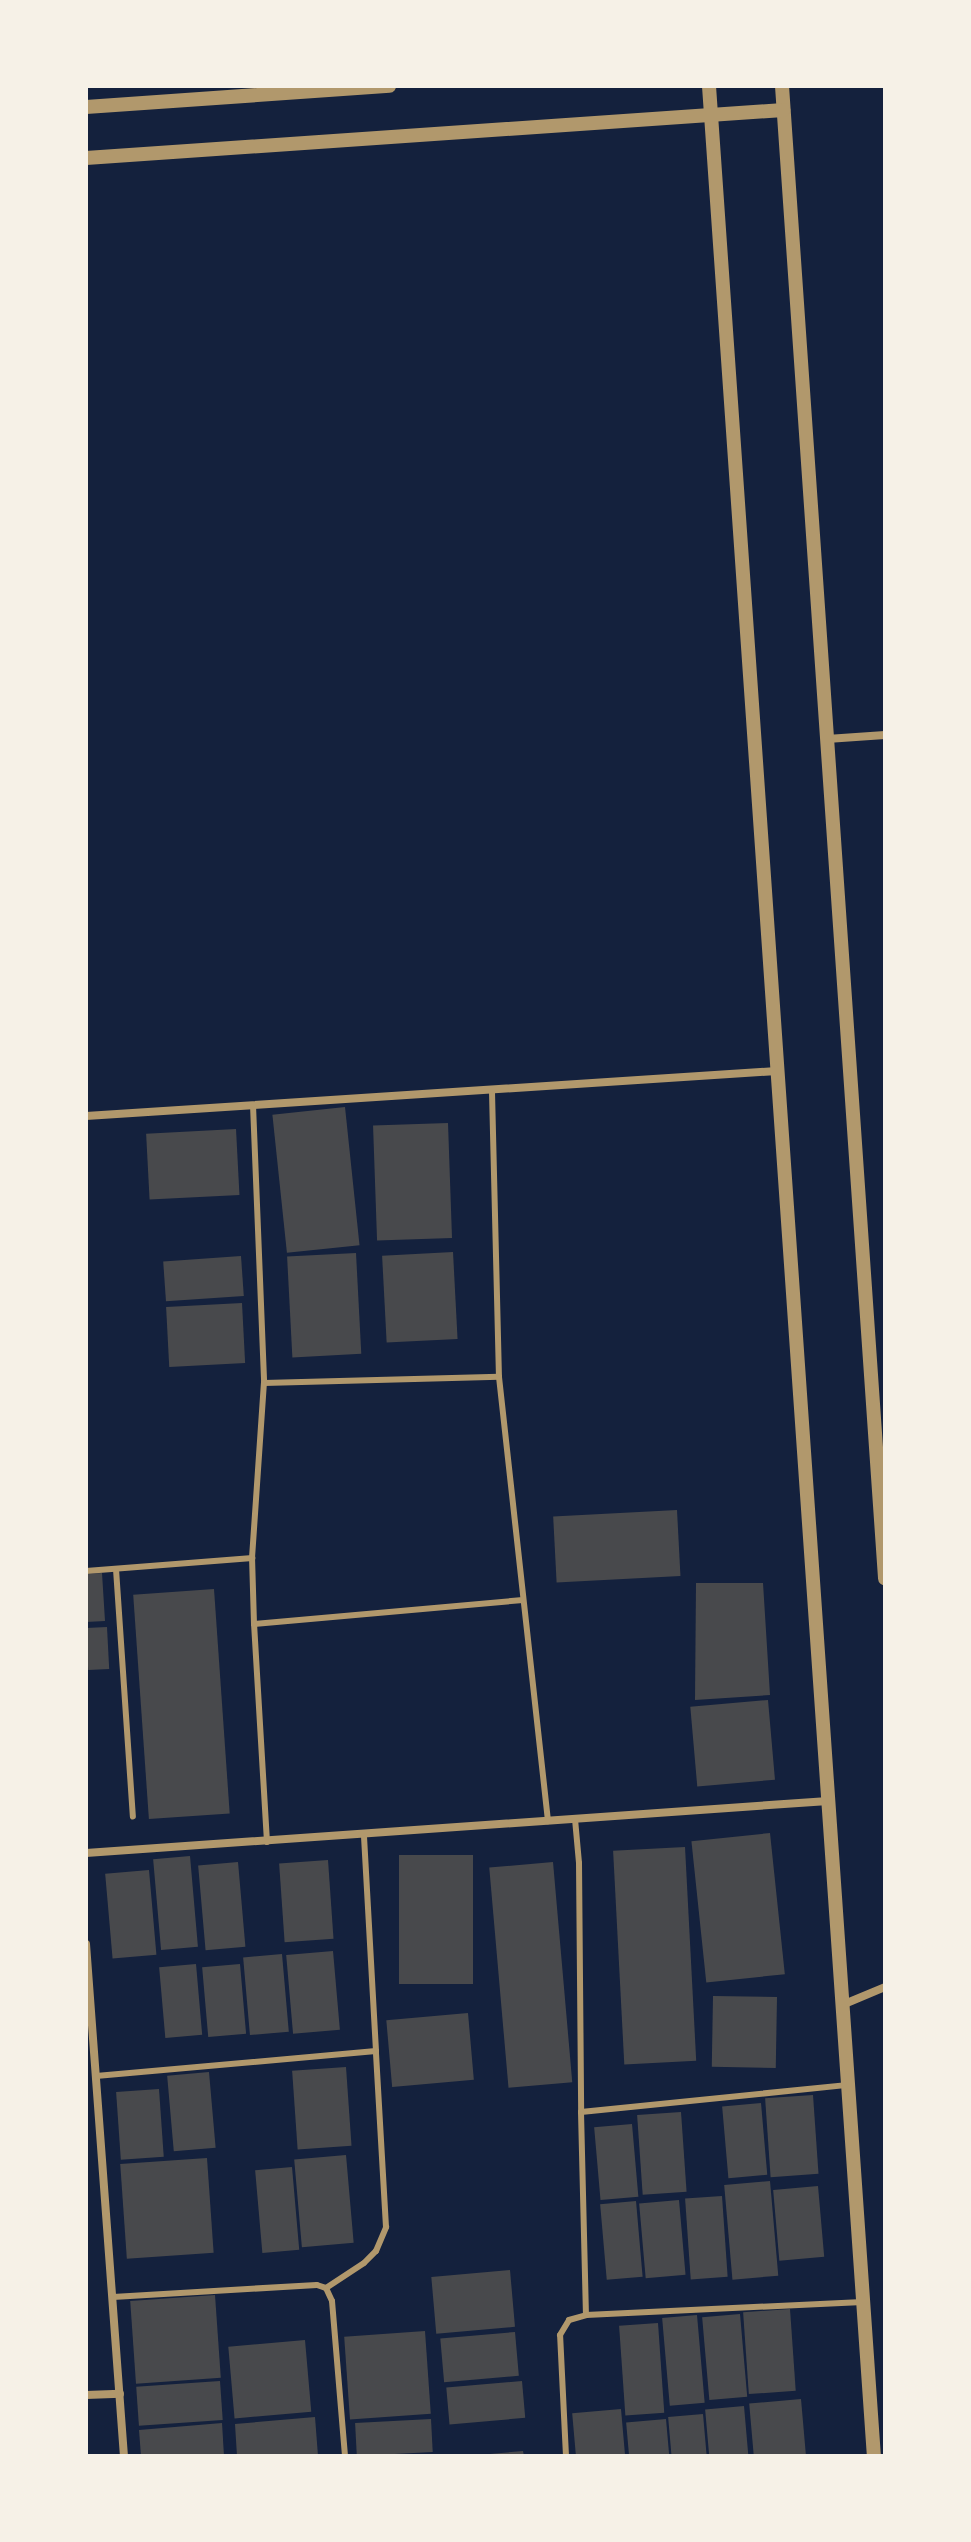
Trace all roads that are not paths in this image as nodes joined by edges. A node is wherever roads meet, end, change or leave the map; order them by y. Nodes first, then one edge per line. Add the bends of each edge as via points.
1 (389, 86) edge
2 (709, 86) edge
3 (782, 86) edge
4 (86, 107) edge
5 (783, 110) junction
6 (711, 115) junction
7 (86, 158) edge
8 (885, 735) edge
9 (827, 739) junction
10 (777, 1071) junction
11 (492, 1092) junction
12 (253, 1105) junction
13 (86, 1116) edge
14 (499, 1377) junction
15 (264, 1383) junction
16 (252, 1558) junction
17 (116, 1569) junction
18 (86, 1571) edge
19 (885, 1578) edge
20 (523, 1600) junction
21 (254, 1624) junction
22 (828, 1801) junction
23 (133, 1816) dead end
24 (575, 1819) junction
25 (548, 1821) junction
26 (364, 1834) junction
27 (267, 1843) junction
28 (86, 1853) edge
29 (86, 1944) edge
30 (885, 1987) edge
31 (842, 2005) junction
32 (376, 2051) junction
33 (96, 2076) junction
34 (848, 2084) junction
35 (581, 2112) junction
36 (326, 2288) junction
37 (113, 2297) junction
38 (863, 2302) junction
39 (586, 2315) junction
40 (120, 2394) junction
41 (86, 2395) edge
42 (124, 2456) edge
43 (345, 2456) edge
44 (566, 2456) edge
45 (874, 2456) edge

1 - 4 street
2 - 6 street
3 - 5 street
5 - 6 street
5 - 9 street
6 - 7 street
6 - 10 street
8 - 9 street
9 - 19 street
10 - 11 street
10 - 22 street
11 - 12 street
11 - 14 lane
12 - 13 street
12 - 15 lane
14 - 15 lane
14 - 20 lane
15 - 16 lane
16 - 17 lane
16 - 21 lane
17 - 18 lane
17 - 23 lane
20 - 21 lane
20 - 25 lane
21 - 27 lane
22 - 24 street
22 - 31 street
24 - 25 street
24 - 35 lane
25 - 26 street
26 - 27 street
26 - 32 lane
27 - 28 street
29 - 33 street
30 - 31 street
31 - 34 street
32 - 33 lane
32 - 36 lane via 386,2227 376,2251
33 - 37 street
34 - 35 lane
34 - 38 street
35 - 39 lane
36 - 37 lane
36 - 43 lane via 332,2301
37 - 40 street
38 - 39 lane
38 - 45 street
39 - 44 lane via 569,2320 560,2335
40 - 41 street
40 - 42 street

